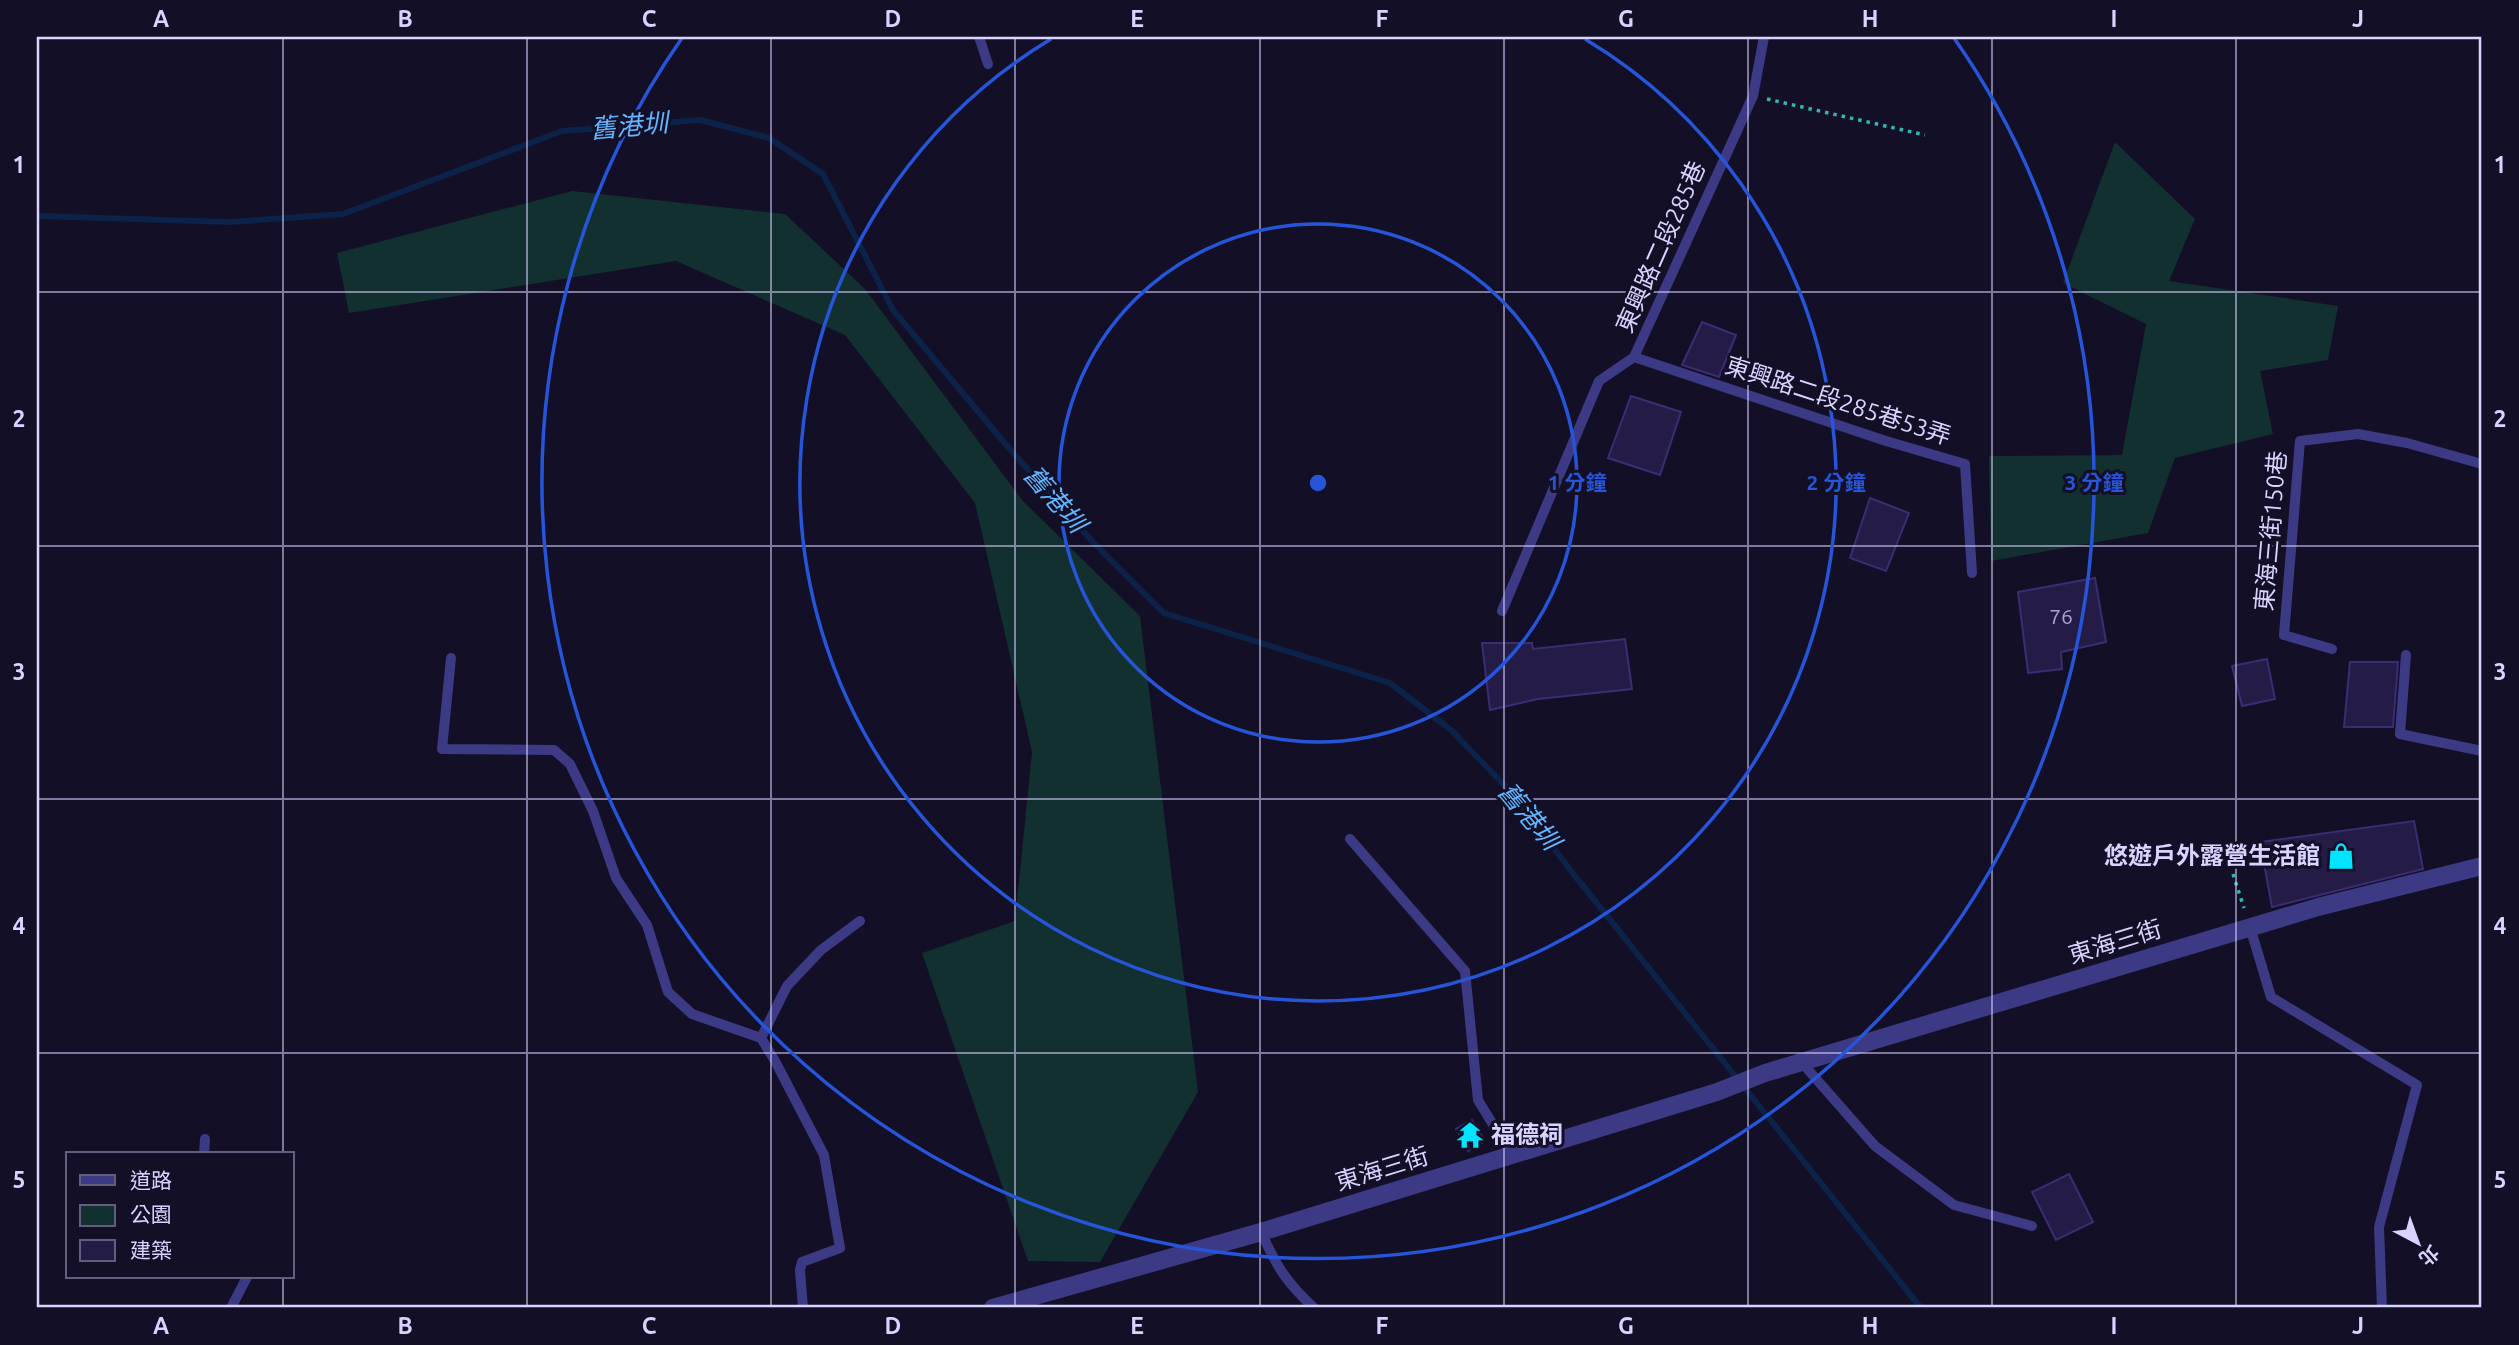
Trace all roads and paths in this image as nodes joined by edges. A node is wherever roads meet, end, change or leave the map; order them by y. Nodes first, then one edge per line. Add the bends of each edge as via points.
1 (979, 37) edge
2 (1764, 37) edge
3 (988, 64) dead end
4 (1753, 96) junction
5 (1926, 135) dead end
6 (1634, 357) junction
7 (2482, 464) edge
8 (1972, 573) dead end
9 (1502, 611) dead end
10 (2332, 649) dead end
11 (2406, 655) dead end
12 (451, 657) dead end
13 (2482, 751) edge
14 (1350, 839) dead end
15 (2482, 866) edge
16 (2232, 874) dead end
17 (860, 921) dead end
18 (2250, 927) junction
19 (761, 1038) junction
20 (1803, 1064) junction
21 (205, 1139) dead end
22 (204, 1152) edge
23 (1511, 1154) junction
24 (2032, 1226) dead end
25 (1261, 1232) junction
26 (246, 1278) edge
27 (231, 1308) edge
28 (803, 1308) edge
29 (993, 1308) edge
30 (1314, 1308) edge
31 (2382, 1308) edge

1 - 3 lane
2 - 4 lane, 東興路二段285巷
4 - 5 path
4 - 6 lane, 東興路二段285巷
6 - 8 lane, 東興路二段285巷53弄 via 1965,464
6 - 9 lane, 東興路二段285巷 via 1599,381
7 - 10 lane, 東海三街150巷 via 2358,434 2300,441 2284,635
11 - 13 lane via 2400,734
12 - 19 lane via 442,750 554,750 564,756 593,811 616,878 647,925 667,992 692,1014
14 - 23 lane via 1465,971 1478,1100
15 - 18 street, 東海三街
16 - 18 path
17 - 19 lane via 821,950 787,986
18 - 20 street, 東海三街
18 - 31 lane via 2271,997 2417,1085 2379,1227
19 - 28 lane via 824,1155 840,1248 802,1262
20 - 23 street, 東海三街
20 - 24 lane via 1875,1146 1954,1205
21 - 22 lane
23 - 25 street, 東海三街
25 - 29 street, 東海三街
25 - 30 lane via 1278,1269
26 - 27 lane

